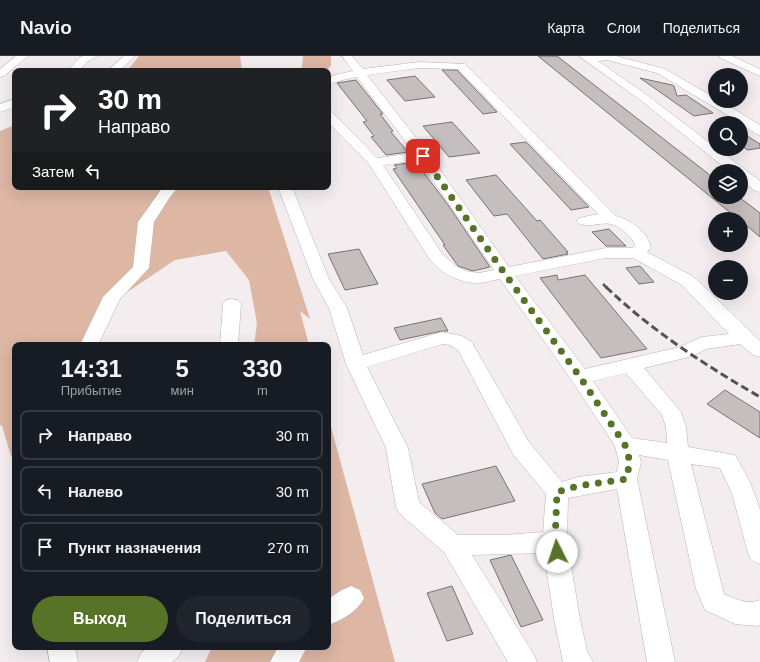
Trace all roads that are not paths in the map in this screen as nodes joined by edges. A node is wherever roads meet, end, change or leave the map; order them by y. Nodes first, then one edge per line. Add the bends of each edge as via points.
1 (23, 56) edge
2 (92, 56) edge
3 (130, 56) edge
4 (347, 56) edge
5 (404, 56) edge
6 (409, 56) edge
7 (724, 56) edge
8 (586, 57) edge
9 (419, 66) junction
10 (76, 68) edge
11 (116, 68) edge
12 (395, 69) junction
13 (360, 73) junction
14 (760, 73) edge
15 (0, 74) edge
16 (331, 81) edge
17 (12, 103) edge
18 (0, 108) edge
19 (331, 118) edge
20 (760, 131) edge
21 (423, 156) junction
22 (374, 162) junction
23 (729, 164) edge
24 (748, 179) edge
25 (760, 188) edge
26 (168, 190) edge
27 (286, 190) edge
28 (611, 219) junction
29 (584, 221) dead end
30 (636, 253) junction
31 (505, 274) junction
32 (232, 304) dead end
33 (744, 338) junction
34 (90, 342) edge
35 (229, 342) edge
36 (760, 351) edge
37 (356, 364) junction
38 (630, 365) junction
39 (580, 377) junction
40 (625, 445) junction
41 (678, 454) junction
42 (626, 479) junction
43 (557, 492) junction
44 (555, 542) junction
45 (453, 544) junction
46 (760, 553) edge
47 (351, 598) dead end
48 (331, 611) edge
49 (760, 612) edge
50 (62, 650) edge
51 (165, 650) edge
52 (292, 650) edge
53 (64, 662) edge
54 (151, 662) edge
55 (284, 662) edge
56 (523, 662) edge
57 (579, 662) edge
58 (661, 662) edge

1 - 15 street
2 - 10 street via 83,60
3 - 11 street
4 - 13 street
5 - 12 street via 393,65
6 - 9 street
7 - 14 street
8 - 20 street via 607,57 660,71
8 - 23 street
9 - 12 street
9 - 28 street via 461,66
12 - 13 street
13 - 16 street
13 - 21 street
17 - 18 street
19 - 22 street
21 - 22 street
21 - 31 street
22 - 31 street via 437,258 448,269 464,277 479,278
24 - 25 street
26 - 34 street via 146,222 141,268 112,297
27 - 37 street via 321,279 338,308
28 - 29 street via 596,218
28 - 30 street via 624,223 642,241 643,247
30 - 31 street via 606,253
30 - 33 street via 688,281
31 - 39 street
32 - 35 street
33 - 36 street
33 - 38 street via 702,344 686,352
37 - 43 street via 442,338 455,340 465,346 521,448
37 - 45 street via 397,448 408,507
38 - 39 street
38 - 41 street via 671,412 676,426
39 - 40 street
40 - 41 street
40 - 42 street via 630,462
41 - 46 street via 727,461 734,471 746,502
41 - 49 street via 714,602 735,612
42 - 43 street via 578,486
42 - 58 street
43 - 44 street
44 - 45 street via 505,545
44 - 57 street via 567,619 575,657
45 - 56 street
47 - 48 street
50 - 53 street
51 - 54 street
52 - 55 street

